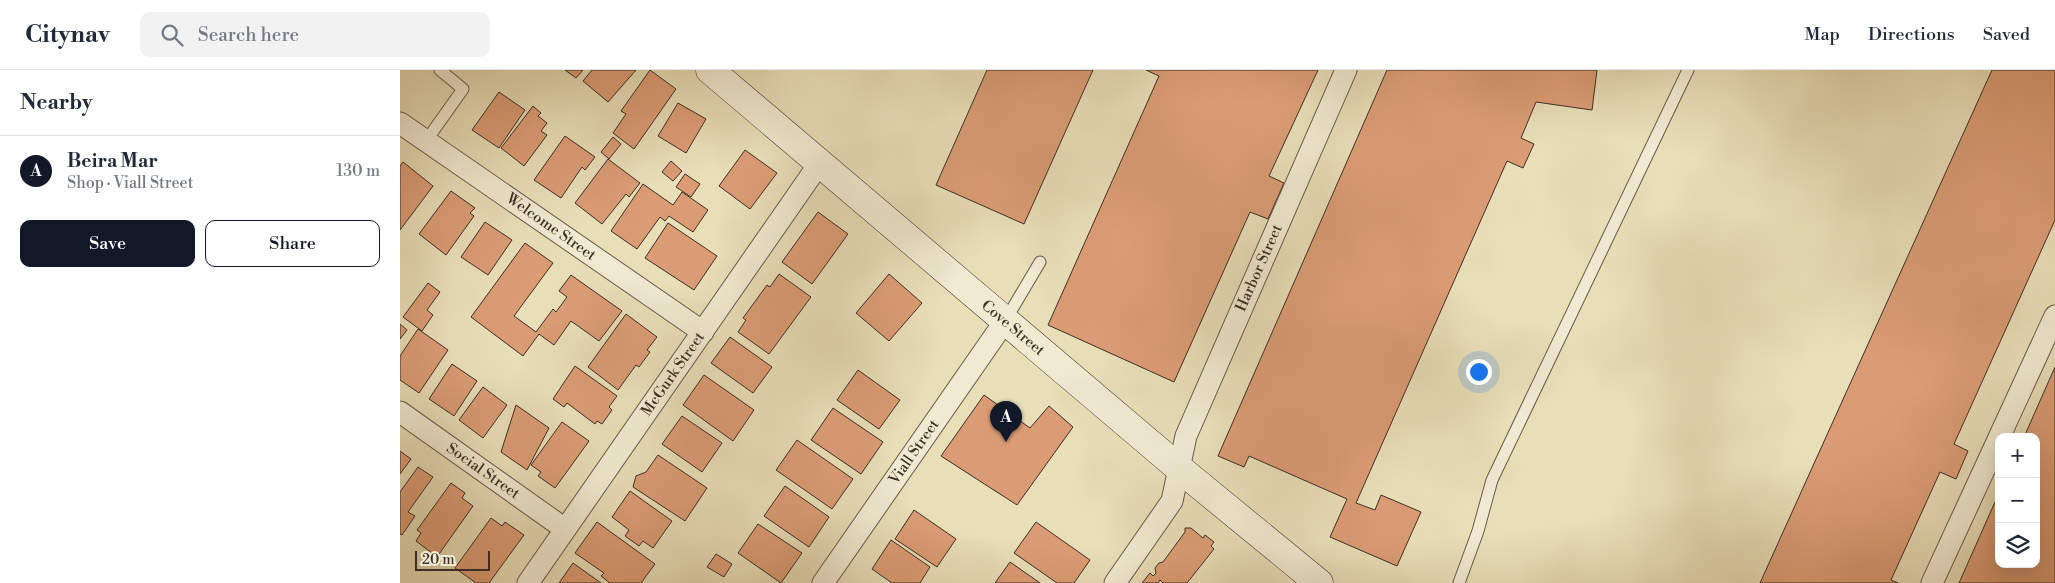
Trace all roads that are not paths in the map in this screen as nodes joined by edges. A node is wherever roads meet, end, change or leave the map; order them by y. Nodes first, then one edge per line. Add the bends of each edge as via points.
1 (440, 70) edge
2 (710, 70) edge
3 (1346, 70) edge
4 (1688, 70) edge
5 (400, 123) edge
6 (426, 141) junction
7 (819, 164) junction
8 (1040, 262) dead end
9 (2055, 316) edge
10 (1005, 321) junction
11 (703, 332) junction
12 (400, 412) edge
13 (1180, 469) junction
14 (565, 529) junction
15 (528, 583) edge
16 (823, 583) edge
17 (1115, 583) edge
18 (1319, 583) edge
19 (1459, 583) edge
20 (1932, 583) edge

1 - 6 lane via 463,90
2 - 7 main road, Cove Street
3 - 13 street, Harbor Street via 1186,436
4 - 19 lane via 1492,480
5 - 6 street, Welcome Street
6 - 11 street, Welcome Street
7 - 10 main road, Cove Street
7 - 11 street, McGurk Street
8 - 10 lane
9 - 20 street
10 - 13 main road, Cove Street
10 - 16 street, Viall Street
11 - 14 street, McGurk Street
12 - 14 street, Social Street
13 - 17 street, Harbor Street via 1172,501
13 - 18 main road, Cove Street
14 - 15 street, McGurk Street

